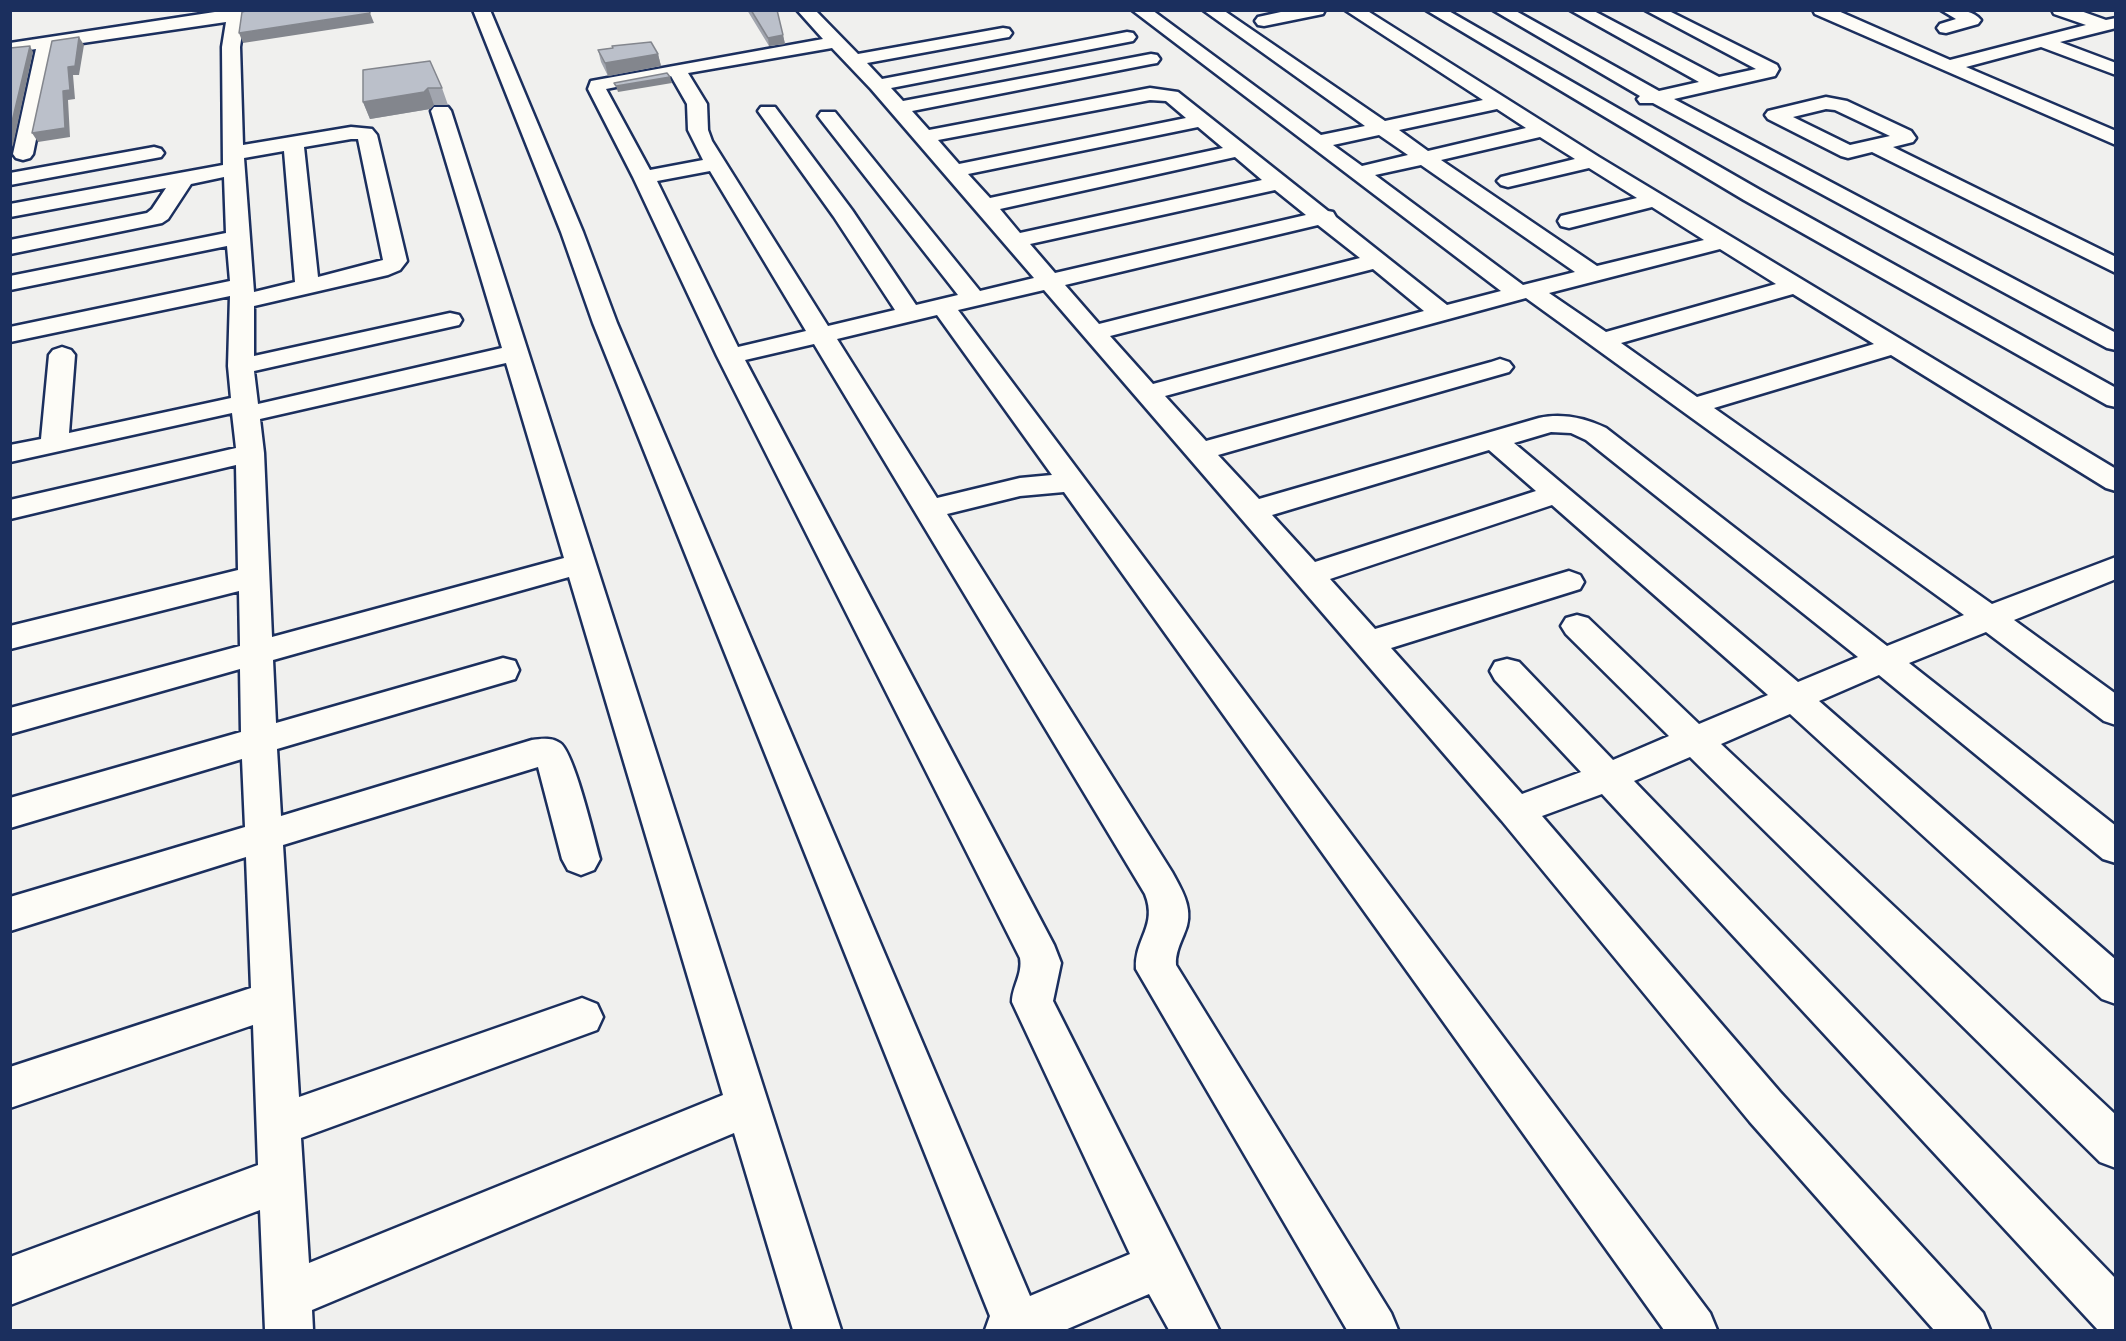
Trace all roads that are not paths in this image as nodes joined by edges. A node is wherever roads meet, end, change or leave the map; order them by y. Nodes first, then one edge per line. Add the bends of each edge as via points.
1 (270, 10) edge
2 (481, 10) edge
3 (805, 10) edge
4 (1140, 10) edge
5 (1211, 10) edge
6 (1317, 10) edge
7 (1353, 10) edge
8 (1434, 10) edge
9 (1502, 10) edge
10 (1578, 10) edge
11 (1653, 10) edge
12 (1821, 10) edge
13 (1949, 10) edge
14 (2060, 10) edge
15 (238, 13) edge
16 (1287, 13) edge
17 (1264, 21) dead end
18 (2110, 25) edge
19 (1946, 28) dead end
20 (1003, 33) dead end
21 (1127, 37) dead end
22 (47, 42) junction
23 (2043, 42) junction
24 (10, 48) edge
25 (845, 51) junction
26 (1151, 59) dead end
27 (1947, 66) junction
28 (677, 70) junction
29 (2115, 70) edge
30 (1737, 78) junction
31 (1042, 80) junction
32 (1716, 83) junction
33 (888, 97) junction
34 (1656, 97) junction
35 (1498, 103) junction
36 (1071, 108) junction
37 (1797, 108) junction
38 (1601, 109) junction
39 (441, 111) edge
40 (768, 111) dead end
41 (828, 116) dead end
42 (1203, 120) junction
43 (1382, 128) junction
44 (1542, 130) junction
45 (2111, 134) edge
46 (923, 137) junction
47 (1318, 142) junction
48 (293, 143) junction
49 (1877, 147) junction
50 (1240, 150) junction
51 (154, 153) dead end
52 (23, 154) dead end
53 (1424, 158) junction
54 (235, 161) junction
55 (1592, 161) junction
56 (716, 164) junction
57 (954, 171) junction
58 (1359, 173) junction
59 (644, 177) junction
60 (183, 178) junction
61 (10, 179) edge
62 (1508, 181) dead end
63 (1281, 182) junction
64 (1222, 195) junction
65 (1654, 200) junction
66 (985, 206) junction
67 (10, 211) edge
68 (1325, 217) junction
69 (1250, 219) junction
70 (1569, 221) dead end
71 (238, 237) junction
72 (1014, 241) junction
73 (1722, 242) junction
74 (10, 247) edge
75 (1377, 261) junction
76 (2115, 266) edge
77 (1593, 274) junction
78 (1049, 281) junction
79 (10, 283) edge
80 (1796, 286) junction
81 (307, 287) junction
82 (1525, 292) junction
83 (241, 294) junction
84 (942, 306) junction
85 (1443, 314) junction
86 (450, 320) dead end
87 (1094, 333) junction
88 (819, 334) junction
89 (10, 335) edge
90 (1602, 341) junction
91 (2115, 343) edge
92 (1895, 346) junction
93 (515, 352) junction
94 (62, 355) dead end
95 (730, 356) junction
96 (241, 366) junction
97 (1500, 367) dead end
98 (1148, 393) junction
99 (2115, 399) edge
100 (1694, 406) junction
101 (244, 409) junction
102 (1494, 440) junction
103 (54, 445) junction
104 (1200, 451) junction
105 (250, 453) junction
106 (10, 454) edge
107 (2115, 482) edge
108 (1070, 483) junction
109 (1556, 494) junction
110 (930, 508) junction
111 (10, 510) edge
112 (1252, 511) junction
113 (580, 564) junction
114 (2115, 567) edge
115 (1309, 575) junction
116 (254, 577) junction
117 (1569, 582) dead end
118 (1988, 617) junction
119 (1577, 626) dead end
120 (10, 638) edge
121 (1368, 643) junction
122 (256, 655) junction
123 (1883, 660) junction
124 (502, 670) dead end
125 (1507, 672) dead end
126 (1794, 698) junction
127 (2115, 712) edge
128 (10, 721) edge
129 (259, 741) junction
130 (1694, 741) junction
131 (1606, 777) junction
132 (1515, 812) junction
133 (10, 813) edge
134 (264, 835) junction
135 (2115, 848) edge
136 (581, 859) dead end
137 (10, 914) edge
138 (2115, 986) edge
139 (271, 1000) junction
140 (582, 1017) dead end
141 (10, 1088) edge
142 (748, 1106) junction
143 (279, 1125) junction
144 (2115, 1146) edge
145 (281, 1179) junction
146 (1160, 1265) junction
147 (10, 1281) edge
148 (288, 1313) edge
149 (2115, 1314) edge
150 (1016, 1329) edge
151 (817, 1330) edge
152 (1194, 1330) edge
153 (1374, 1330) edge
154 (1693, 1330) edge
155 (1966, 1330) edge

1 - 15 street
2 - 150 street
3 - 25 street
4 - 47 street
5 - 43 street
6 - 16 street
7 - 35 street
8 - 38 street
9 - 34 street
10 - 32 street
11 - 30 street via 1770,69
12 - 27 street
13 - 19 street via 1972,21
14 - 18 street
15 - 22 street
15 - 54 street via 231,47
16 - 17 street
18 - 23 street
20 - 25 street
21 - 33 street
22 - 24 street
22 - 52 street
23 - 27 street
23 - 29 street
25 - 28 street
25 - 33 street
26 - 31 street
27 - 45 street
28 - 56 street via 697,104 698,130
28 - 59 street via 598,85
30 - 32 street
30 - 37 street
31 - 33 street
31 - 36 street
32 - 34 street
33 - 46 street
34 - 38 street
34 - 91 street
35 - 43 street
35 - 44 street
36 - 42 street via 1162,93
36 - 46 street
37 - 49 street via 1775,115 1842,150 1854,152
37 - 49 street via 1834,103 1906,137
38 - 99 street
39 - 93 street
40 - 84 street via 844,215
41 - 84 street
42 - 50 street
42 - 57 street
43 - 47 street
43 - 53 street
44 - 53 street
44 - 55 street
46 - 57 street
47 - 58 street
48 - 54 street
48 - 81 street
48 - 81 street via 360,132 367,135 395,261 387,268
49 - 76 street
50 - 63 street
50 - 66 street
51 - 61 street
53 - 58 street
53 - 77 street
54 - 60 street
54 - 71 street
55 - 62 street
55 - 65 street
56 - 59 street
56 - 88 street
57 - 66 street
58 - 82 street
59 - 95 street
60 - 67 street
60 - 74 street via 154,218
63 - 64 street
63 - 68 street
64 - 69 street
64 - 72 street
65 - 70 street
65 - 73 street
66 - 72 street
68 - 69 street
68 - 75 street
69 - 78 street
71 - 79 street
71 - 83 street
72 - 78 street
73 - 77 street
73 - 80 street
75 - 85 street
75 - 87 street
77 - 82 street
78 - 84 street
78 - 87 street
80 - 90 street
80 - 92 street
81 - 83 street
82 - 85 street
82 - 90 street
83 - 89 street
83 - 96 street
84 - 88 street
84 - 108 street
85 - 98 street
86 - 96 street
87 - 98 street
88 - 95 street
88 - 110 street
90 - 100 street
92 - 100 street
92 - 107 street
93 - 101 street
93 - 113 street
94 - 103 street
95 - 146 street via 1040,957 1033,1002
96 - 101 street
97 - 104 street
98 - 104 street
100 - 118 street
101 - 103 street
101 - 105 street
102 - 109 street
102 - 112 street
102 - 123 street via 1549,424 1568,423 1589,430
103 - 106 street
104 - 112 street
105 - 111 street
105 - 116 street
108 - 110 street via 1020,487
108 - 154 street
109 - 115 street
109 - 126 street
110 - 153 street via 1159,883 1170,915 1156,948 1156,969
112 - 115 street
113 - 122 street
113 - 142 street
114 - 118 street
115 - 121 street
116 - 120 street
116 - 122 street
117 - 121 street
118 - 123 street
118 - 127 street
119 - 130 street
121 - 132 street
122 - 128 street
122 - 129 street
123 - 126 street
123 - 135 street
124 - 129 street
125 - 131 street
126 - 130 street
126 - 138 street
129 - 133 street
129 - 134 street
130 - 131 street
130 - 144 street
131 - 132 street
131 - 149 street
132 - 155 street via 1765,1107
134 - 136 street via 547,752 553,758
134 - 137 street
134 - 139 street
139 - 141 street
139 - 143 street
140 - 143 street
142 - 148 street
142 - 151 street
143 - 145 street
145 - 147 street
145 - 148 street
146 - 150 street
146 - 152 street

